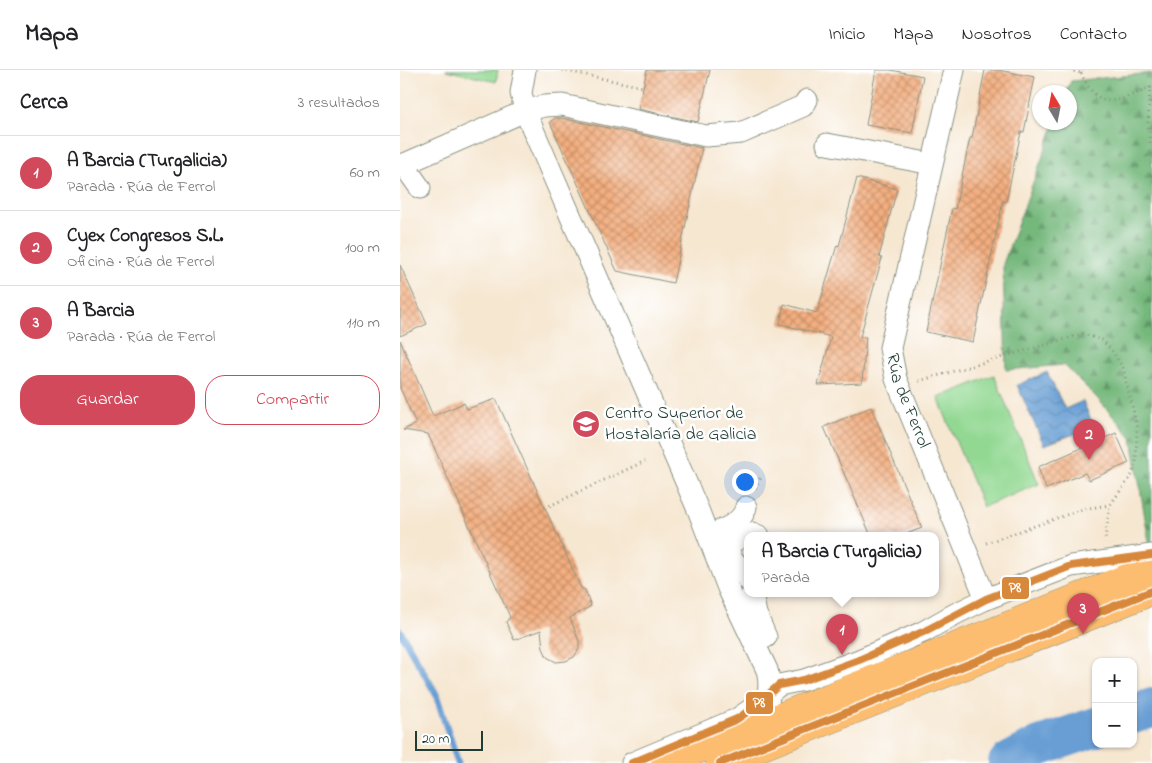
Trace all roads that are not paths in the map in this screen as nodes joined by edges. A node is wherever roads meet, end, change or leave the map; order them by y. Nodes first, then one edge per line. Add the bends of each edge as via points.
1 (525, 70) edge
2 (954, 70) edge
3 (807, 100) dead end
4 (525, 111) junction
5 (827, 144) dead end
6 (932, 164) junction
7 (402, 165) edge
8 (420, 188) dead end
9 (746, 507) dead end
10 (744, 535) edge
11 (722, 541) junction
12 (1152, 556) edge
13 (1152, 568) edge
14 (744, 572) edge
15 (1152, 590) edge
16 (753, 597) edge
17 (986, 599) junction
18 (1152, 603) edge
19 (1122, 604) junction
20 (769, 693) junction
21 (803, 699) junction
22 (772, 720) junction
23 (740, 732) junction
24 (632, 762) edge
25 (665, 763) edge
26 (692, 763) edge
27 (720, 763) edge

1 - 4 street via 521,93
2 - 6 street, Rúa de Ferrol
3 - 4 street via 803,106 741,133 706,136 562,105
4 - 7 street
4 - 11 street via 699,512
5 - 6 street
6 - 17 street, Rúa de Ferrol via 890,348 896,378
7 - 8 street
9 - 11 street
10 - 11 street
11 - 14 street
11 - 20 street via 728,588 767,670
12 - 17 street via 1071,566
12 - 21 street via 827,684
13 - 21 main road
15 - 19 main road
15 - 21 street
16 - 21 street via 756,614 776,659
17 - 21 street via 923,632 824,673
18 - 19 street
19 - 21 main road via 1084,619
20 - 21 street via 779,684
20 - 22 street via 768,707
20 - 24 street via 737,719
21 - 22 main road
21 - 26 street
21 - 27 main road
22 - 23 main road
23 - 24 street
23 - 25 main road

